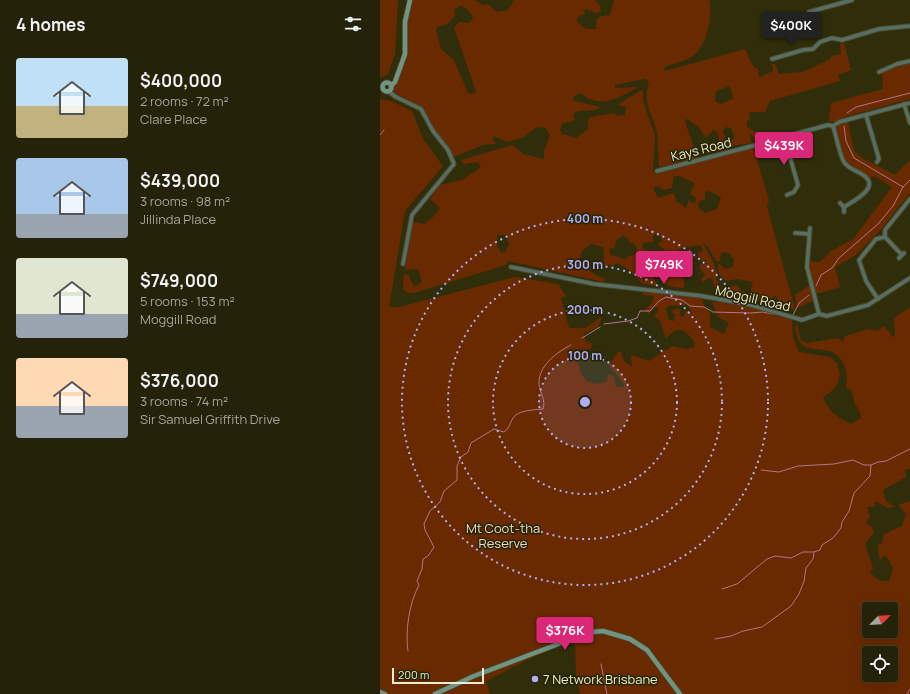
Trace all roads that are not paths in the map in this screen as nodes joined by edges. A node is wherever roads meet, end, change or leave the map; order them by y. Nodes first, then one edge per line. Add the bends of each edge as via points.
1 (410, 0) edge
2 (852, 0) edge
3 (809, 12) dead end
4 (910, 26) edge
5 (772, 59) dead end
6 (910, 60) edge
7 (880, 72) dead end
8 (385, 87) edge
9 (910, 103) edge
10 (904, 104) junction
11 (866, 115) junction
12 (910, 124) edge
13 (833, 126) junction
14 (785, 140) junction
15 (877, 162) dead end
16 (657, 171) dead end
17 (787, 195) dead end
18 (910, 199) edge
19 (840, 203) dead end
20 (844, 207) junction
21 (844, 212) dead end
22 (810, 228) dead end
23 (795, 233) dead end
24 (809, 234) junction
25 (885, 237) junction
26 (902, 255) dead end
27 (403, 264) dead end
28 (511, 267) dead end
29 (910, 278) edge
30 (878, 299) junction
31 (819, 314) junction
32 (380, 692) edge
33 (385, 694) edge
34 (435, 694) edge
35 (680, 694) edge

1 - 8 main road via 405,22 405,54 397,76
2 - 3 street
4 - 5 street via 879,29 842,40 832,38 820,42 812,49
6 - 7 street
8 - 27 street via 396,98 421,109 433,131 448,150 454,164 412,215
9 - 10 street, Kays Road
10 - 11 street, Kays Road
10 - 12 street
11 - 13 street, Kays Road
11 - 15 street via 879,159
13 - 14 street, Kays Road via 828,125 791,135
13 - 20 street via 844,162 868,182 862,197
14 - 16 street, Kays Road
14 - 17 street via 798,185 794,192
18 - 25 street via 885,230
19 - 20 street
20 - 21 street
22 - 24 street
23 - 24 street
24 - 31 street via 807,269
25 - 26 street
25 - 30 street via 876,239 859,260 866,281
28 - 31 street, Moggill Road via 594,284 702,296 751,305 802,320
29 - 30 street, Moggill Road
30 - 31 street, Moggill Road via 868,305 827,316
32 - 33 main road
34 - 35 main road via 474,676 566,641 603,631 623,636 643,646

